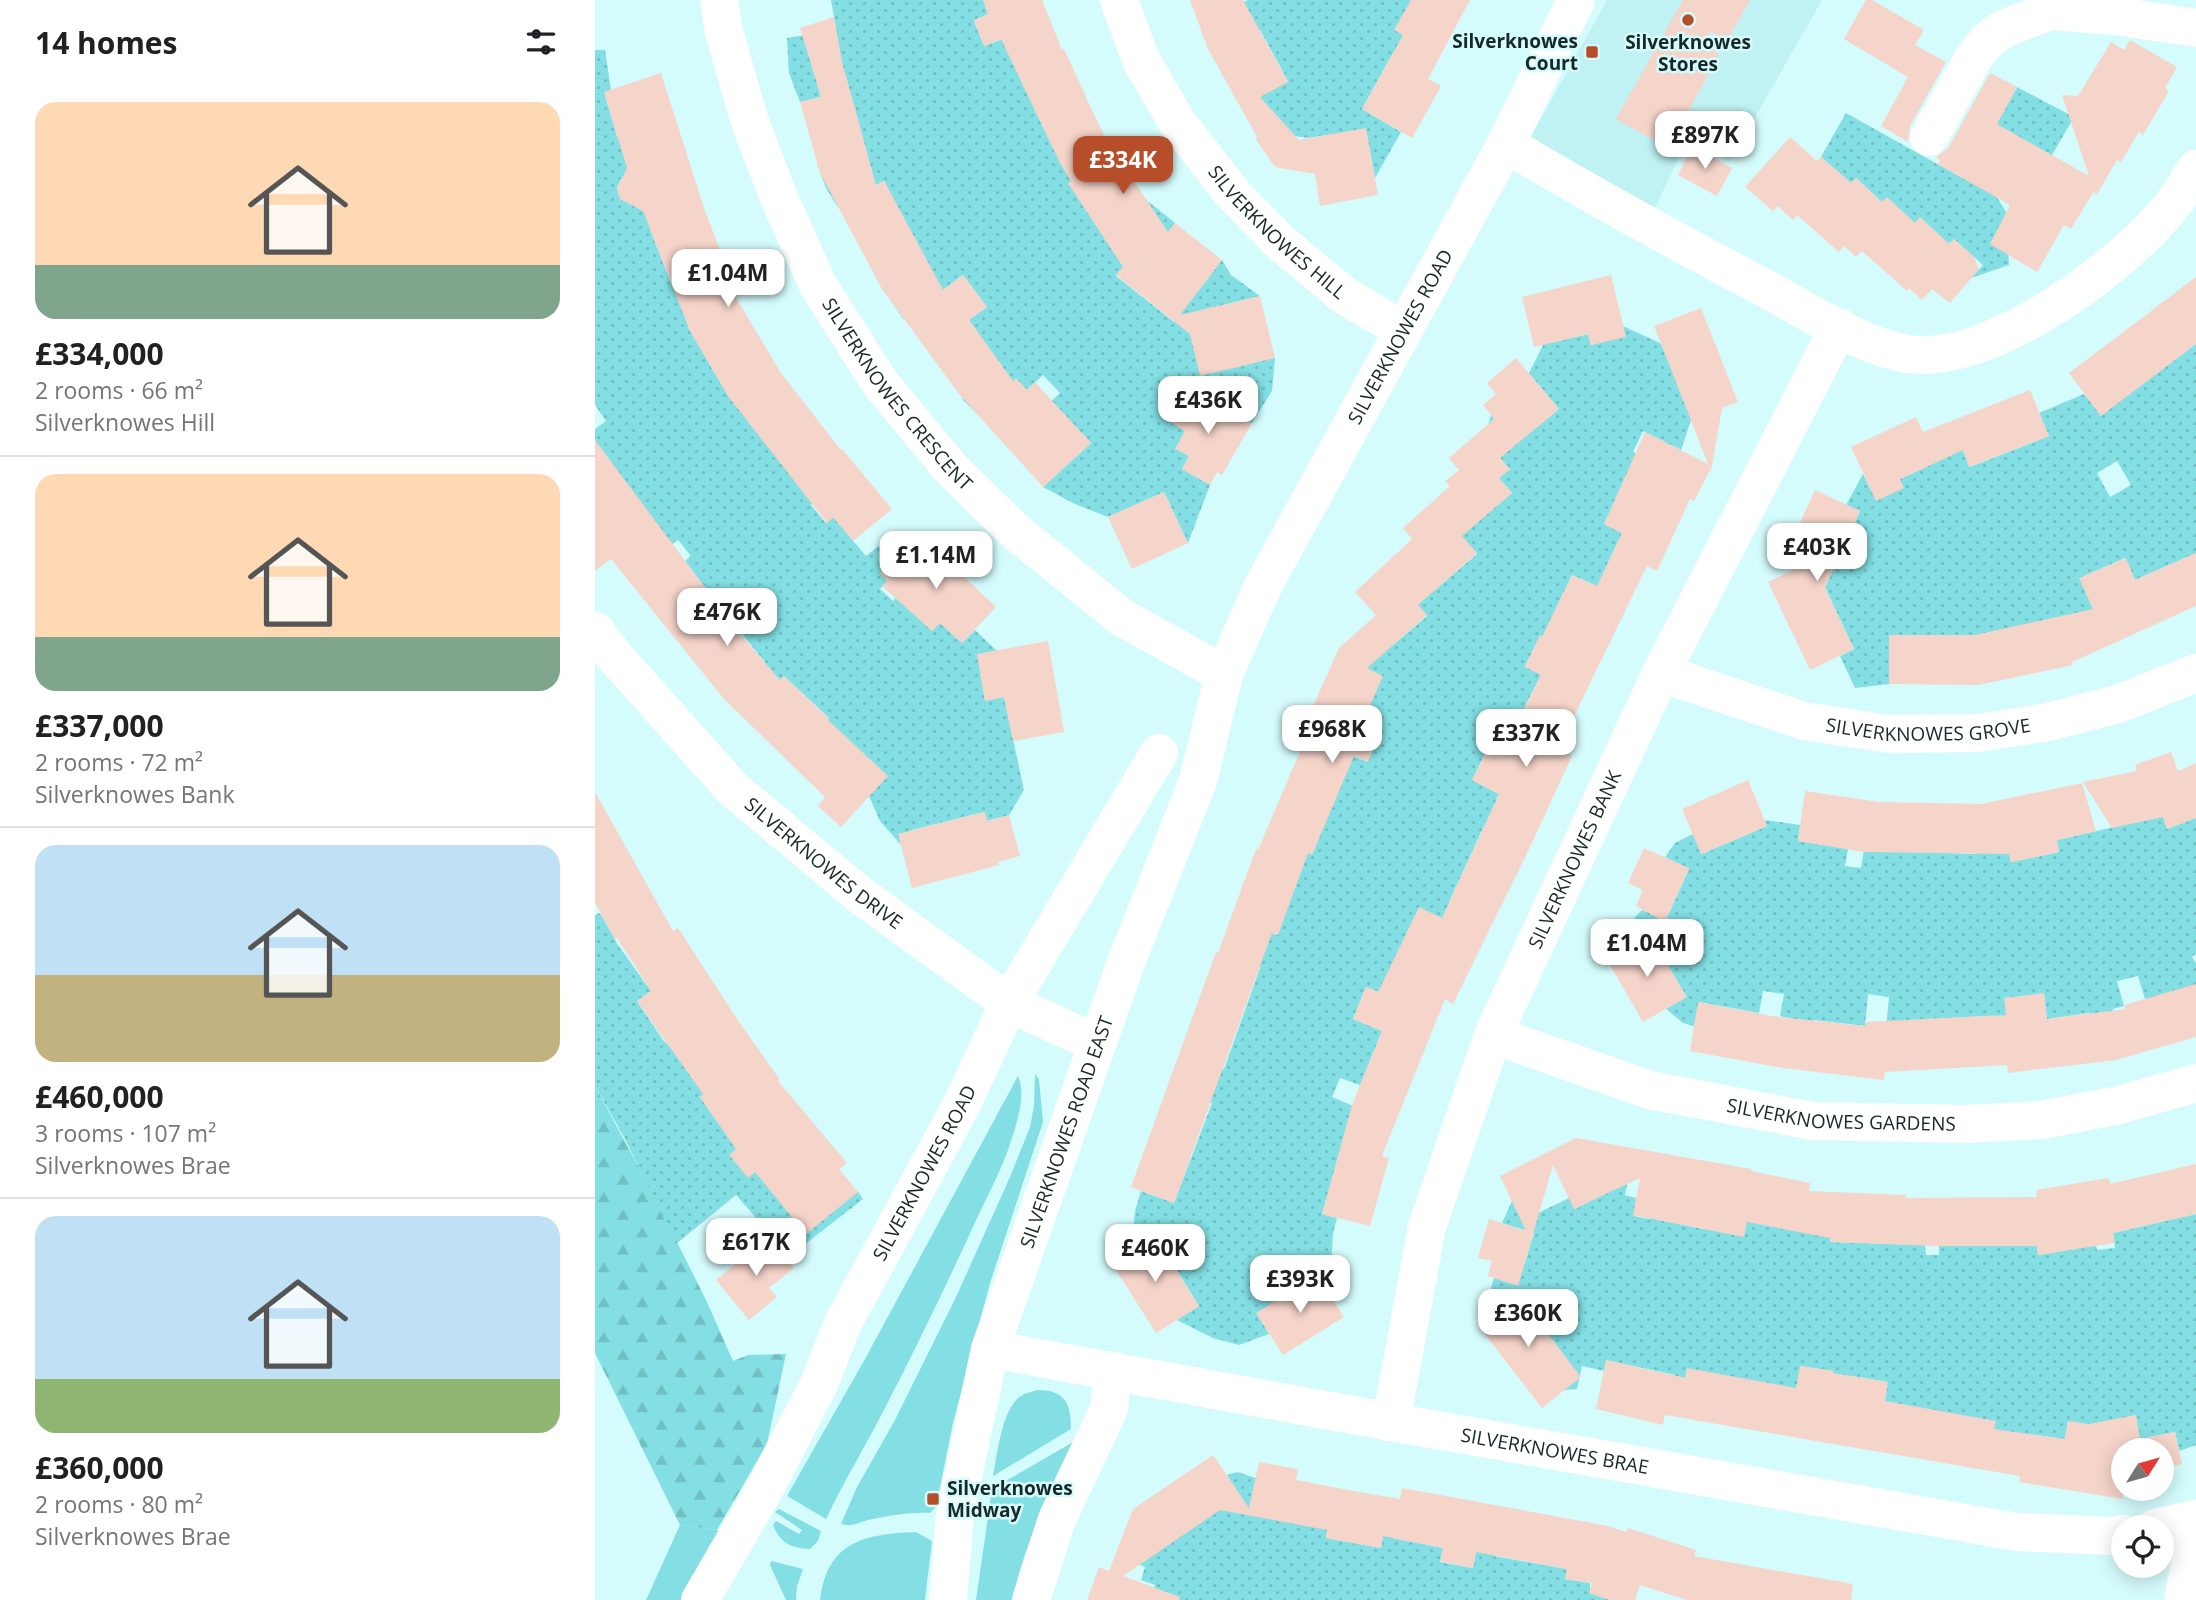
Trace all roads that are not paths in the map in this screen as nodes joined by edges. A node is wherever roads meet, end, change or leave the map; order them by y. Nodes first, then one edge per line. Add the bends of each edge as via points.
1 (719, 0) edge
2 (1119, 0) edge
3 (1576, 0) edge
4 (2196, 28) edge
5 (1929, 137) dead end
6 (1506, 144) junction
7 (2196, 169) edge
8 (1839, 327) junction
9 (1403, 330) junction
10 (595, 631) edge
11 (1661, 673) junction
12 (2196, 673) edge
13 (1224, 674) junction
14 (1159, 753) dead end
15 (1009, 1003) junction
16 (1493, 1035) junction
17 (1096, 1043) junction
18 (2196, 1083) edge
19 (990, 1349) junction
20 (1113, 1371) junction
21 (1391, 1422) junction
22 (2180, 1522) edge
23 (2111, 1536) edge
24 (700, 1600) edge
25 (948, 1600) edge
26 (1031, 1600) edge
27 (2183, 1600) edge

1 - 13 street, SILVERKNOWES CRESCENT via 746,109 779,198 818,285 880,383 953,471 1015,531 1121,617
2 - 9 street, SILVERKNOWES HILL via 1141,60 1177,122 1233,194 1281,243 1346,296
3 - 6 street, SILVERKNOWES ROAD
4 - 5 street via 2051,11 2005,28 1989,38 1974,57
6 - 8 street
6 - 9 street, SILVERKNOWES ROAD
7 - 8 street via 2175,202 2092,281 1996,338 1950,353 1919,355 1887,349
8 - 11 street, SILVERKNOWES BANK
9 - 13 street, SILVERKNOWES ROAD via 1263,586
10 - 15 street, SILVERKNOWES DRIVE via 732,788 860,895
11 - 12 street, SILVERKNOWES GROVE via 1804,721 1889,734 1978,733 2048,722 2118,704
11 - 16 street, SILVERKNOWES BANK
13 - 17 street, SILVERKNOWES ROAD EAST via 1198,781
14 - 15 street, SILVERKNOWES ROAD
15 - 17 street, SILVERKNOWES DRIVE
15 - 24 street, SILVERKNOWES ROAD via 961,1106 842,1323 818,1386
16 - 18 street, SILVERKNOWES GARDENS via 1650,1090 1813,1121 1964,1124 2042,1120
16 - 21 street, SILVERKNOWES BANK via 1427,1227
17 - 19 street, SILVERKNOWES ROAD EAST
19 - 20 street, SILVERKNOWES BRAE
19 - 25 street, SILVERKNOWES ROAD EAST via 955,1514
20 - 21 street, SILVERKNOWES BRAE
20 - 26 street via 1109,1409 1057,1519
21 - 23 street, SILVERKNOWES BRAE via 2017,1532
22 - 27 street via 2193,1547

